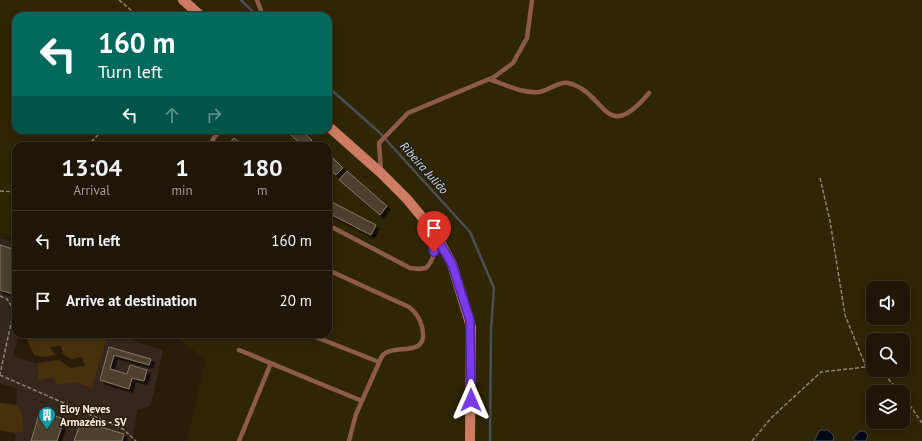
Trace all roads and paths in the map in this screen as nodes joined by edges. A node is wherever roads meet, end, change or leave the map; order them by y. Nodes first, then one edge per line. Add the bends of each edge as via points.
1 (119, 0) edge
2 (183, 0) edge
3 (257, 0) edge
4 (532, 0) edge
5 (133, 12) edge
6 (196, 12) edge
7 (262, 12) edge
8 (489, 79) junction
9 (649, 93) dead end
10 (332, 130) edge
11 (99, 134) edge
12 (91, 142) edge
13 (381, 173) junction
14 (820, 178) dead end
15 (0, 191) edge
16 (12, 192) edge
17 (332, 227) edge
18 (430, 227) junction
19 (332, 272) edge
20 (0, 296) edge
21 (12, 307) edge
22 (12, 319) edge
23 (318, 338) edge
24 (239, 350) dead end
25 (379, 362) junction
26 (271, 363) junction
27 (866, 367) joint
28 (0, 374) edge
29 (886, 377) edge
30 (894, 385) edge
31 (362, 402) junction
32 (910, 405) edge
33 (922, 423) edge
34 (136, 441) edge
35 (239, 441) edge
36 (349, 441) edge
37 (470, 441) edge
38 (752, 441) edge

1 - 5 path
2 - 6 main road
3 - 7 lane
4 - 8 lane via 527,38 513,64
8 - 9 lane via 534,92 569,83 590,94 608,115 614,116 630,112
8 - 13 lane via 408,113 379,142
10 - 13 main road
11 - 12 path
13 - 18 main road
14 - 27 path via 845,315
15 - 16 path
17 - 18 lane via 410,268 419,269 426,268 434,255 434,238
18 - 37 main road via 452,264 470,320
19 - 25 lane via 405,304 416,312 423,333 417,347 411,350 385,352
20 - 21 path via 7,299
22 - 28 path
23 - 25 lane
24 - 26 lane
25 - 31 lane
26 - 31 lane
26 - 35 lane
27 - 38 path via 821,372 771,418
28 - 34 path via 123,429
29 - 30 path
31 - 36 lane
32 - 33 path

